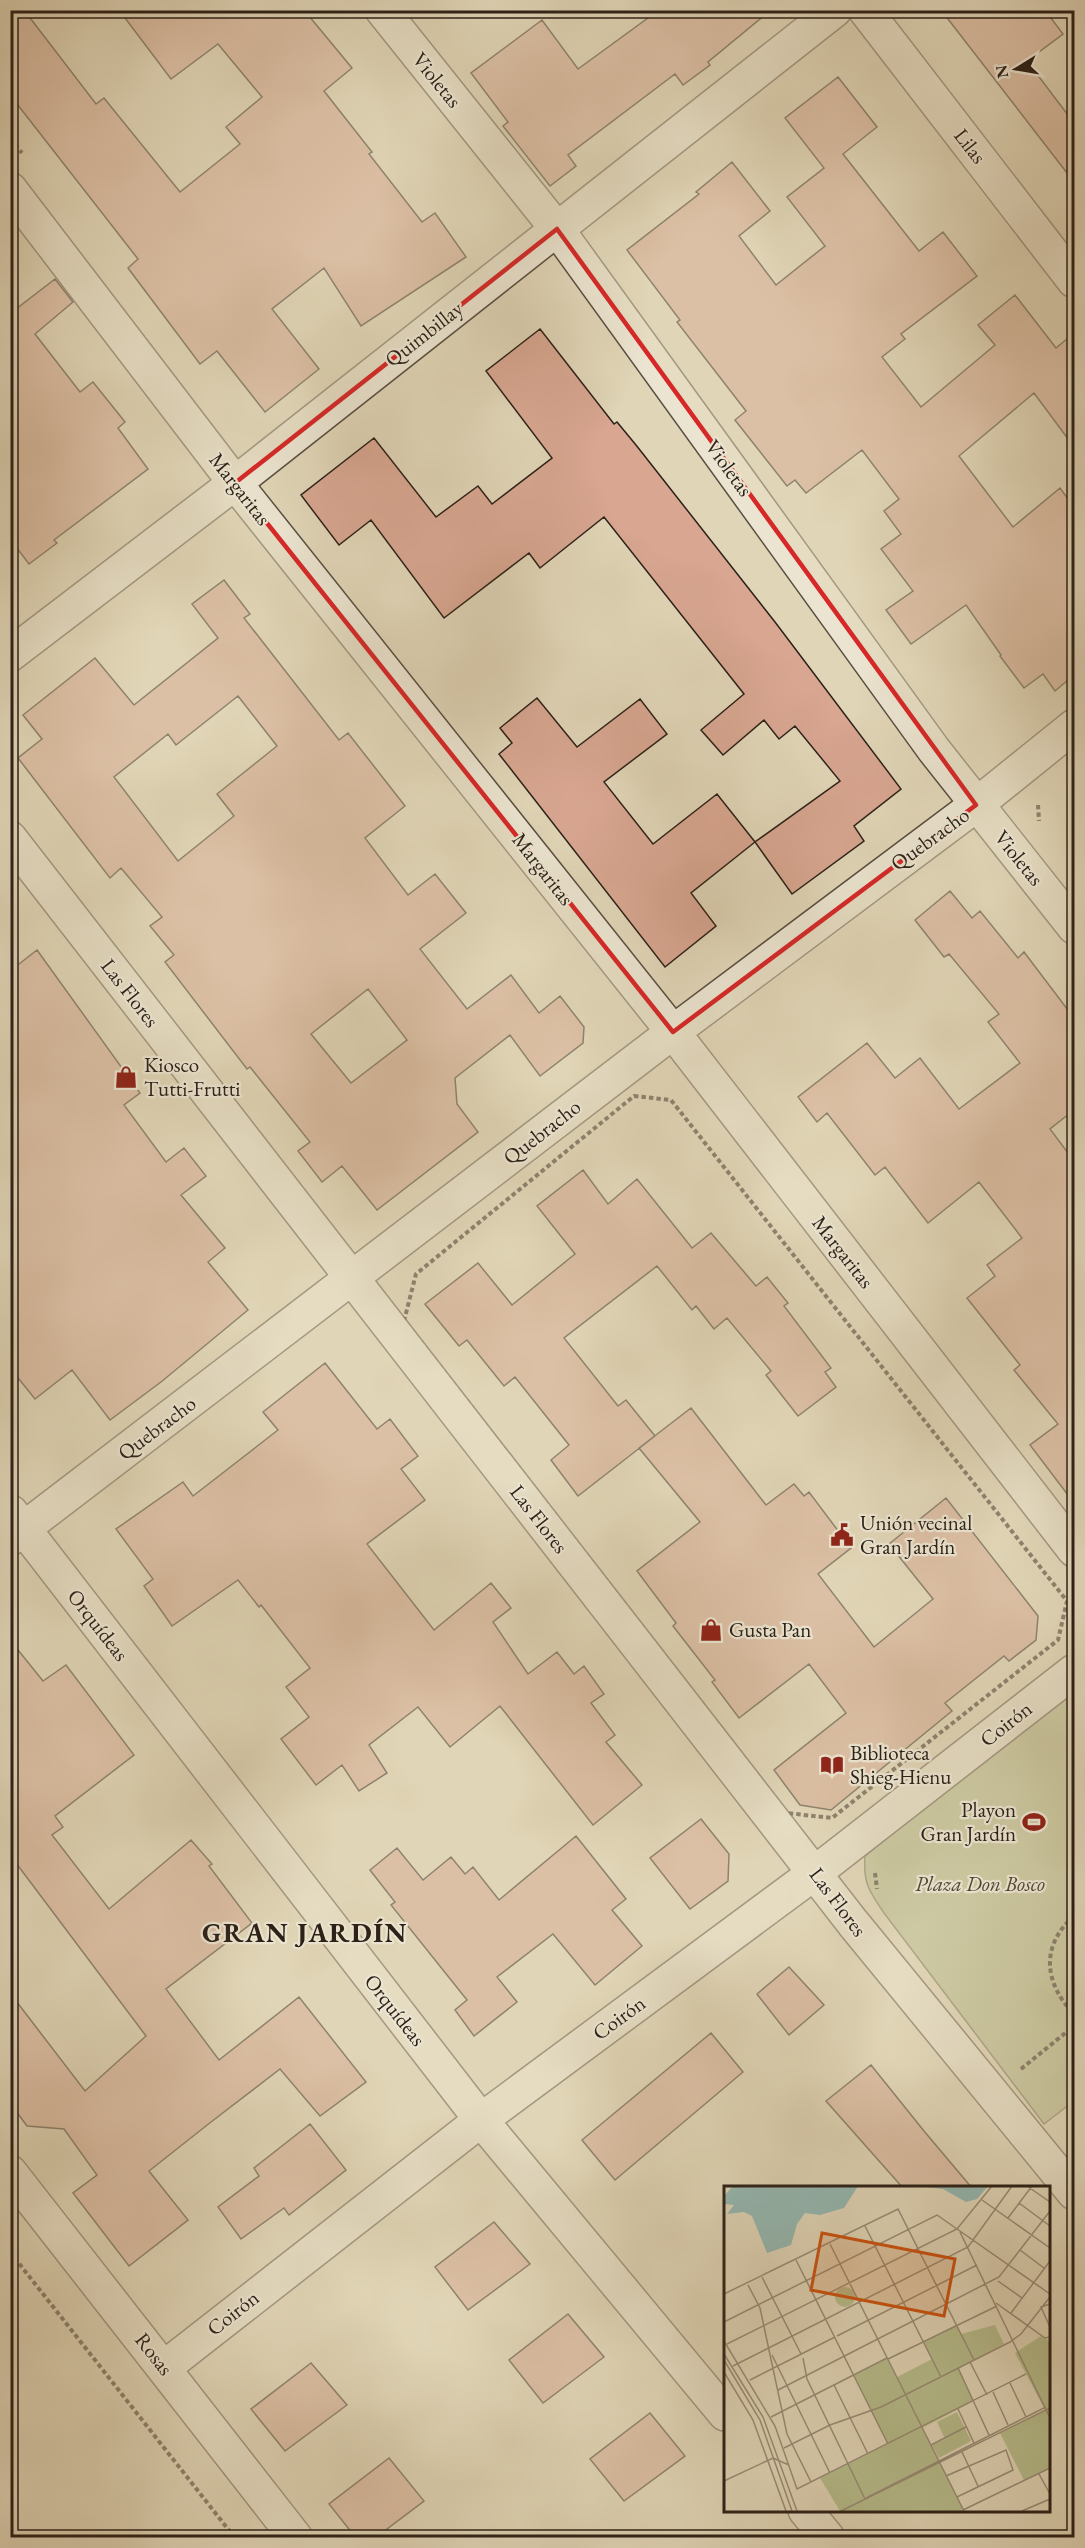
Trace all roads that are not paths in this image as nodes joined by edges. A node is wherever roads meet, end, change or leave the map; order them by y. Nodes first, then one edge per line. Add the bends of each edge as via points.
1 (382, 10) edge
2 (835, 10) edge
3 (865, 10) edge
4 (10, 189) edge
5 (557, 229) junction
6 (1074, 281) edge
7 (235, 483) junction
8 (10, 655) edge
9 (1074, 726) edge
10 (976, 805) junction
11 (10, 838) edge
12 (1074, 927) edge
13 (673, 1032) junction
14 (352, 1279) junction
15 (15, 1526) edge
16 (1074, 1550) edge
17 (1074, 1671) edge
18 (816, 1872) junction
19 (481, 2120) junction
20 (10, 2172) edge
21 (1074, 2193) edge
22 (165, 2367) junction
23 (724, 2413) edge
24 (806, 2512) edge
25 (296, 2538) edge
26 (828, 2538) edge

1 - 5 street, Violetas
2 - 5 street, Quimbillay
3 - 6 street, Lilas
4 - 7 street, Margaritas
5 - 7 street, Quimbillay
5 - 10 street, Violetas
7 - 8 street, Quimbillay
7 - 13 street, Margaritas
9 - 10 street, Quebracho
10 - 12 street, Violetas
10 - 13 street, Quebracho
11 - 14 street, Las Flores
13 - 14 street, Quebracho
13 - 16 street, Margaritas
14 - 15 street, Quebracho
14 - 18 street, Las Flores
15 - 19 street, Orquídeas
17 - 18 street, Coirón
18 - 19 street, Coirón
18 - 21 street, Las Flores
19 - 22 street, Coirón
19 - 23 street, Orquídeas
20 - 22 street, Rosas
22 - 25 street, Rosas
24 - 26 street

